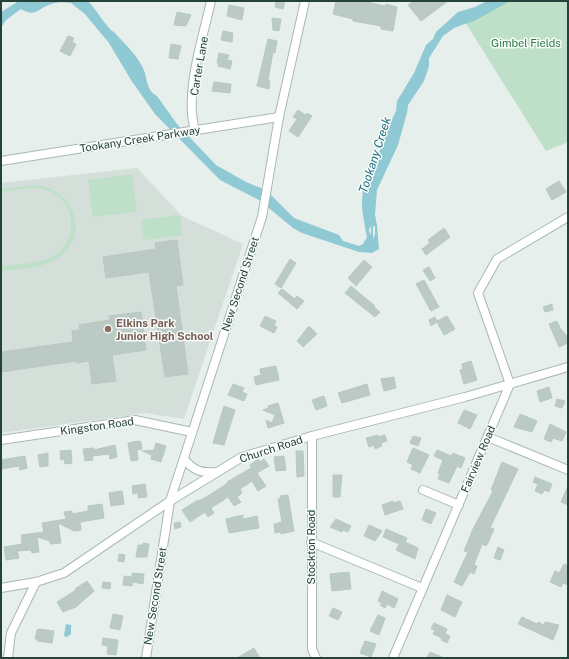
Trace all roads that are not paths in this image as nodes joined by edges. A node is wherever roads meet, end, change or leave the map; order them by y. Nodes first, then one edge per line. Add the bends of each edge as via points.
1 (211, 1) edge
2 (305, 1) edge
3 (279, 117) junction
4 (192, 131) junction
5 (1, 161) edge
6 (568, 217) edge
7 (568, 367) edge
8 (510, 384) junction
9 (192, 432) junction
10 (312, 436) junction
11 (488, 437) junction
12 (1, 440) edge
13 (184, 459) junction
14 (568, 470) edge
15 (216, 472) junction
16 (423, 490) dead end
17 (170, 502) junction
18 (459, 505) junction
19 (311, 542) junction
20 (36, 582) junction
21 (1, 588) edge
22 (422, 588) junction
23 (8, 658) edge
24 (146, 658) edge
25 (316, 658) edge
26 (393, 658) edge

1 - 4 street, Carter Lane via 193,88
2 - 3 street, New Second Street
3 - 4 street, Tookany Creek Parkway
3 - 9 street, New Second Street via 262,217
4 - 5 street, Tookany Creek Parkway
6 - 8 street via 497,259 478,293
7 - 8 street, Church Road
8 - 10 street, Church Road
8 - 11 street, Fairview Road
9 - 12 street, Kingston Road via 135,420
9 - 13 street, New Second Street
10 - 15 street, Church Road via 242,457
10 - 19 street, Stockton Road
11 - 14 street
11 - 18 street, Fairview Road
13 - 15 street via 196,471
13 - 17 street, New Second Street
15 - 17 street, Church Road
16 - 18 street
17 - 20 street, Church Road via 64,572
17 - 24 street, New Second Street
18 - 22 street, Fairview Road
19 - 22 street
19 - 25 street, Stockton Road via 312,649
20 - 21 street, Church Road
20 - 23 street via 11,633
22 - 26 street, Fairview Road

